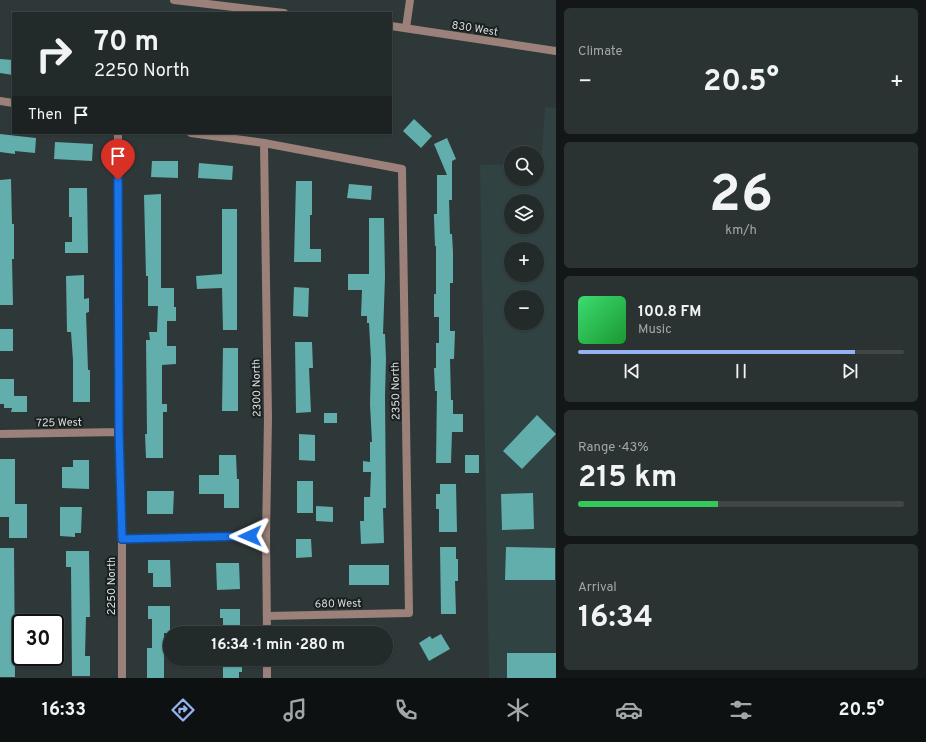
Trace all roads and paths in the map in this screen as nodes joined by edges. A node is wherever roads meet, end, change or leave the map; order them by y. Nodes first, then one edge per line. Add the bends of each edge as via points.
1 (174, 0) edge
2 (410, 0) edge
3 (276, 12) edge
4 (392, 26) edge
5 (406, 28) junction
6 (556, 51) edge
7 (0, 100) edge
8 (12, 103) edge
9 (118, 134) edge
10 (198, 134) edge
11 (264, 143) junction
12 (119, 432) junction
13 (0, 434) edge
14 (266, 536) junction
15 (122, 539) junction
16 (409, 613) joint
17 (267, 616) junction
18 (267, 626) edge
19 (267, 666) edge
20 (122, 678) edge
21 (267, 678) edge

1 - 3 street
2 - 5 street
4 - 5 street, 830 West
5 - 6 street, 830 West
7 - 8 street
9 - 12 street, 2250 North
10 - 11 street
11 - 14 street, 2300 North via 268,418
11 - 16 street, 2350 North via 402,169
12 - 13 street, 725 West
12 - 15 street, 2250 North
14 - 15 street
14 - 17 street, 2300 North
15 - 20 street, 2250 North
16 - 17 street, 680 West
17 - 18 street, 2300 North
19 - 21 street

